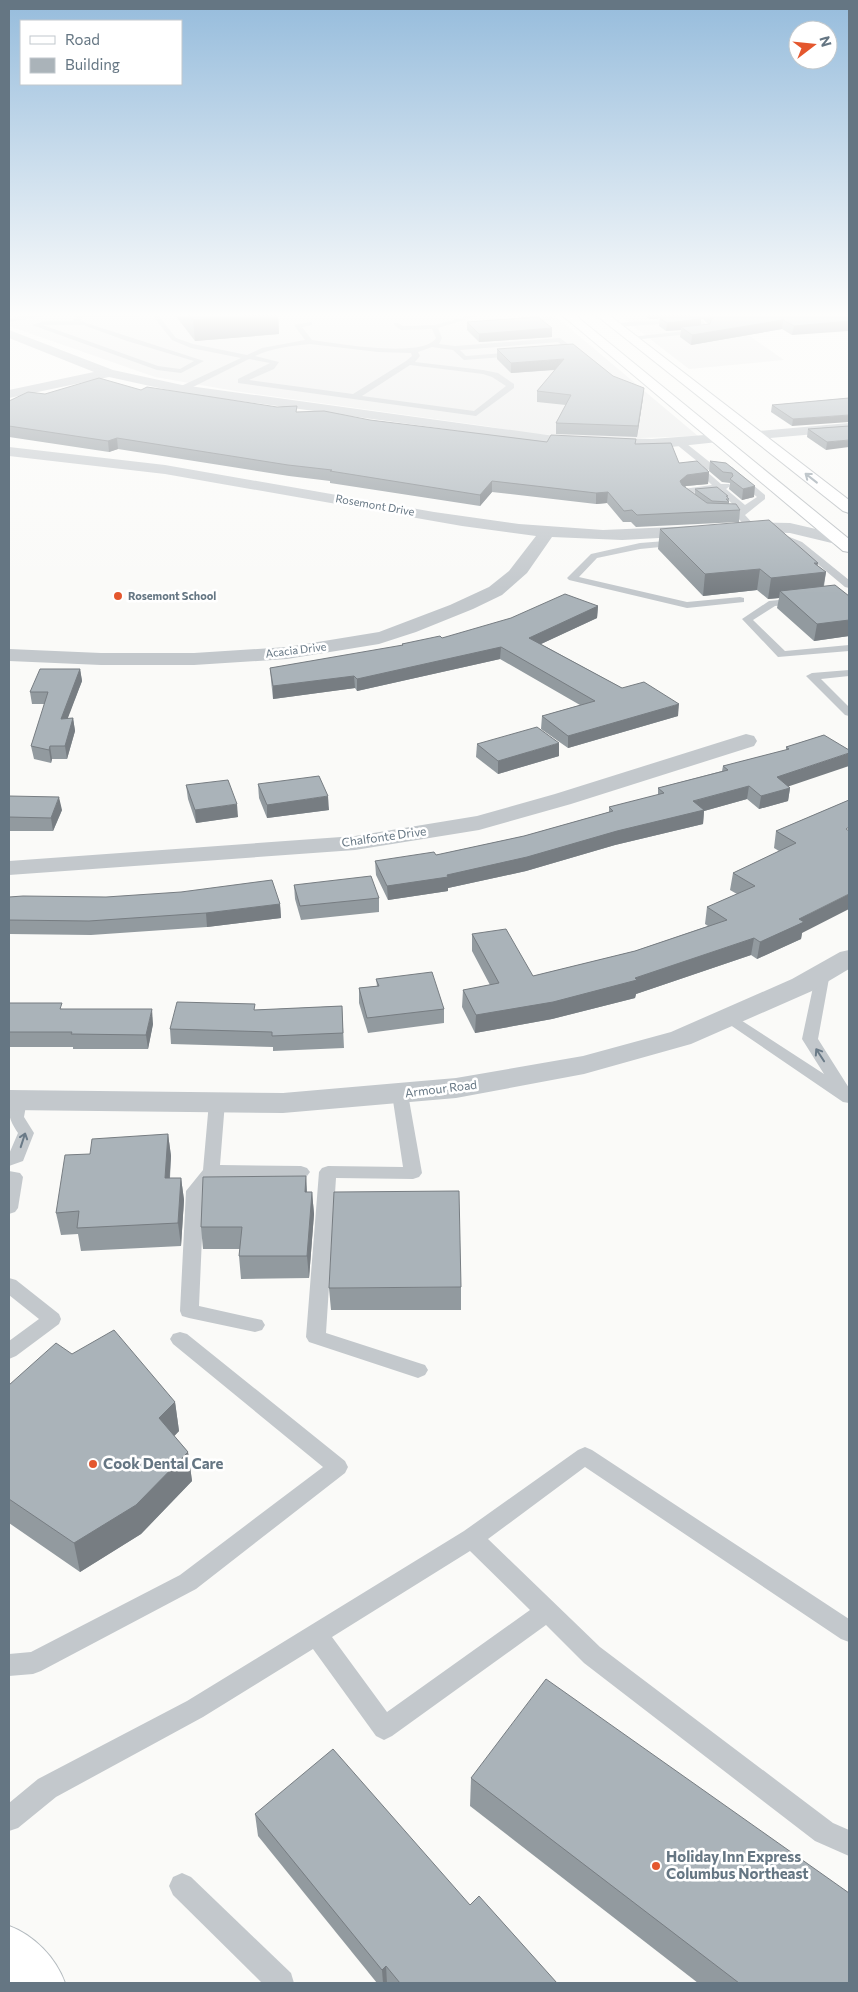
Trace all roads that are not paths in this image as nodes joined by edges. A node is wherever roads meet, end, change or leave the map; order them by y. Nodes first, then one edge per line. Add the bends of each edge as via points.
1 (320, 408) edge
2 (433, 408) edge
3 (484, 408) edge
4 (681, 408) edge
5 (722, 408) edge
6 (849, 428) edge
7 (758, 436) junction
8 (718, 438) junction
9 (679, 442) junction
10 (9, 450) edge
11 (720, 458) dead end
12 (705, 463) junction
13 (780, 490) junction
14 (727, 491) junction
15 (755, 492) junction
16 (796, 503) junction
17 (849, 508) edge
18 (745, 525) junction
19 (547, 532) junction
20 (636, 540) junction
21 (845, 544) edge
22 (849, 586) edge
23 (841, 596) edge
24 (812, 599) edge
25 (740, 600) dead end
26 (849, 648) edge
27 (9, 655) edge
28 (849, 673) edge
29 (849, 700) edge
30 (837, 701) junction
31 (849, 713) edge
32 (746, 741) dead end
33 (9, 868) edge
34 (849, 958) edge
35 (823, 973) junction
36 (728, 1018) junction
37 (400, 1094) junction
38 (848, 1097) edge
39 (217, 1102) junction
40 (13, 1109) edge
41 (9, 1160) edge
42 (211, 1171) junction
43 (301, 1172) dead end
44 (9, 1177) edge
45 (9, 1208) edge
46 (9, 1286) edge
47 (255, 1324) dead end
48 (180, 1339) dead end
49 (9, 1351) edge
50 (418, 1370) dead end
51 (472, 1538) junction
52 (547, 1612) junction
53 (849, 1632) edge
54 (316, 1634) junction
55 (9, 1665) edge
56 (9, 1819) edge
57 (849, 1843) edge
58 (182, 1886) dead end
59 (9, 1950) edge
60 (40, 1983) edge
61 (281, 1983) edge

1 - 9 street via 553,440
2 - 3 lane via 476,414
4 - 8 main road
5 - 7 main road
6 - 7 street
17 -> 7 main road
8 - 9 street
8 - 13 main road via 735,457
9 - 12 lane
10 - 19 street, Rosemont Drive via 99,459 432,516
11 - 12 lane
12 - 14 lane via 701,471
12 - 15 lane via 729,469
13 - 15 lane
13 - 16 main road
14 - 18 lane
14 - 18 lane via 685,493 706,511
15 - 18 lane via 762,497
16 - 18 street, Rosemont Drive via 794,511 783,520
16 - 21 main road
18 - 20 street, Rosemont Drive via 712,533
18 - 21 street, Rosemont Drive via 790,528
18 - 22 lane via 799,544
19 - 20 street, Rosemont Drive
19 - 27 street, Acacia Drive via 534,553 509,581 467,606 381,638 294,651 210,658 78,659
20 - 25 lane via 594,556 572,578 687,605
22 - 23 lane
24 - 26 lane via 773,603 747,619 782,656
28 - 30 lane via 812,676
29 - 30 lane
30 - 31 lane
32 - 33 street, Chalfonte Drive via 563,800 479,823 355,843
34 - 35 street, Armour Road
35 - 36 street, Armour Road
38 -> 35 lane via 810,1039
36 - 37 street, Armour Road via 681,1038 584,1065 456,1088
36 - 38 lane
37 - 39 street, Armour Road via 283,1103
37 - 50 lane via 413,1173 328,1172 316,1337
39 - 40 street, Armour Road
39 - 42 lane
41 -> 40 lane via 17,1157 26,1133
42 - 43 lane
42 - 47 lane via 195,1190 189,1311
44 - 45 lane via 14,1176
46 - 49 lane via 52,1319
48 - 55 lane via 338,1467 188,1582 33,1663
51 - 52 lane
51 - 53 lane via 584,1456
51 - 54 lane
52 - 54 lane via 384,1728
52 - 57 lane via 615,1673 824,1832
54 - 56 lane via 194,1709 47,1788
58 - 61 lane
59 - 60 main road

